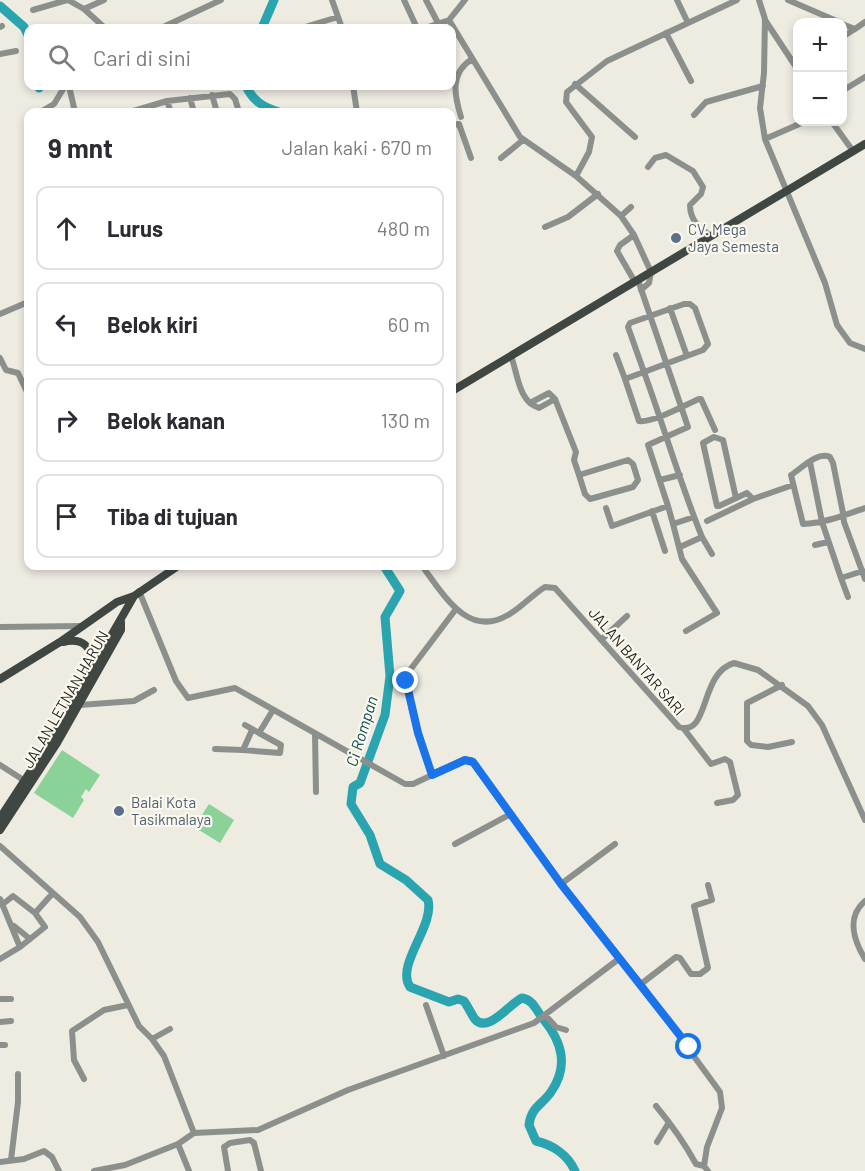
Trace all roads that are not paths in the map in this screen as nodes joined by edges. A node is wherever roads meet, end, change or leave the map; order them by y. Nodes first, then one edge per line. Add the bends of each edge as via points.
1 (104, 0) edge
2 (221, 0) edge
3 (332, 0) edge
4 (404, 0) edge
5 (426, 0) edge
6 (465, 0) edge
7 (677, 0) edge
8 (737, 0) edge
9 (759, 0) edge
10 (788, 0) edge
11 (72, 1) edge
12 (84, 9) junction
13 (33, 10) dead end
14 (338, 17) junction
15 (829, 18) edge
16 (449, 20) junction
17 (765, 20) junction
18 (865, 22) edge
19 (438, 23) joint
20 (688, 23) junction
21 (101, 24) edge
22 (177, 24) edge
23 (315, 24) edge
24 (341, 24) edge
25 (415, 24) edge
26 (451, 24) edge
27 (847, 26) edge
28 (855, 29) junction
29 (456, 32) edge
30 (666, 33) junction
31 (847, 35) edge
32 (16, 51) dead end
33 (0, 54) edge
34 (472, 59) junction
35 (793, 62) edge
36 (865, 77) edge
37 (692, 81) dead end
38 (575, 84) junction
39 (763, 86) junction
40 (847, 88) edge
41 (64, 90) edge
42 (68, 90) edge
43 (354, 90) edge
44 (212, 96) junction
45 (189, 98) junction
46 (167, 101) junction
47 (47, 108) edge
48 (74, 108) edge
49 (150, 108) edge
50 (170, 108) edge
51 (193, 108) edge
52 (216, 108) edge
53 (238, 108) edge
54 (356, 108) edge
55 (694, 115) dead end
56 (461, 117) dead end
57 (456, 124) edge
58 (795, 126) edge
59 (835, 126) edge
60 (635, 137) dead end
61 (765, 139) junction
62 (523, 140) junction
63 (865, 144) edge
64 (853, 151) junction
65 (471, 158) dead end
66 (501, 158) dead end
67 (648, 167) dead end
68 (576, 176) junction
69 (785, 191) junction
70 (598, 194) junction
71 (631, 207) dead end
72 (621, 216) junction
73 (545, 227) dead end
74 (634, 235) junction
75 (711, 236) junction
76 (651, 272) junction
77 (636, 281) junction
78 (641, 290) junction
79 (24, 304) edge
80 (670, 308) junction
81 (0, 314) edge
82 (649, 315) junction
83 (865, 349) edge
84 (616, 354) dead end
85 (511, 356) junction
86 (687, 356) junction
87 (0, 358) edge
88 (666, 364) junction
89 (644, 372) junction
90 (625, 379) junction
91 (24, 386) edge
92 (456, 389) edge
93 (681, 407) junction
94 (660, 416) junction
95 (715, 430) dead end
96 (668, 436) junction
97 (810, 462) junction
98 (579, 475) junction
99 (680, 475) junction
100 (660, 480) junction
101 (793, 485) junction
102 (736, 498) junction
103 (753, 499) junction
104 (668, 506) junction
105 (606, 508) dead end
106 (865, 508) edge
107 (652, 511) junction
108 (843, 516) junction
109 (694, 517) junction
110 (707, 521) dead end
111 (822, 522) junction
112 (673, 524) junction
113 (677, 536) junction
114 (702, 537) junction
115 (662, 542) junction
116 (828, 542) junction
117 (815, 545) dead end
118 (680, 547) junction
119 (665, 551) dead end
120 (712, 554) dead end
121 (172, 570) edge
122 (425, 570) edge
123 (863, 571) junction
124 (841, 578) junction
125 (865, 579) edge
126 (137, 594) junction
127 (848, 597) dead end
128 (456, 609) junction
129 (627, 616) dead end
130 (121, 622) junction
131 (82, 626) junction
132 (0, 627) edge
133 (686, 631) dead end
134 (601, 640) junction
135 (60, 642) junction
136 (93, 668) junction
137 (0, 679) edge
138 (782, 686) junction
139 (154, 690) dead end
140 (80, 705) junction
141 (273, 710) junction
142 (245, 725) dead end
143 (684, 729) junction
144 (256, 731) junction
145 (315, 734) junction
146 (271, 740) junction
147 (54, 742) junction
148 (792, 742) dead end
149 (214, 748) dead end
150 (243, 750) junction
151 (267, 753) junction
152 (0, 765) edge
153 (432, 775) junction
154 (25, 781) junction
155 (316, 792) dead end
156 (717, 803) dead end
157 (509, 815) junction
158 (0, 818) edge
159 (865, 820) edge
160 (0, 830) edge
161 (455, 844) dead end
162 (615, 844) dead end
163 (0, 846) edge
164 (561, 884) junction
165 (708, 885) dead end
166 (53, 893) junction
167 (2, 901) edge
168 (865, 901) edge
169 (35, 913) junction
170 (13, 926) junction
171 (30, 939) junction
172 (20, 947) junction
173 (620, 958) junction
174 (0, 959) edge
175 (865, 959) edge
176 (641, 984) junction
177 (0, 999) edge
178 (11, 999) dead end
179 (128, 1005) junction
180 (426, 1005) dead end
181 (543, 1016) junction
182 (0, 1022) edge
183 (11, 1022) dead end
184 (170, 1029) dead end
185 (566, 1030) dead end
186 (152, 1039) junction
187 (444, 1056) junction
188 (18, 1074) dead end
189 (84, 1079) dead end
190 (656, 1106) dead end
191 (668, 1124) junction
192 (194, 1133) junction
193 (231, 1133) junction
194 (657, 1142) dead end
195 (230, 1143) junction
196 (178, 1144) junction
197 (11, 1160) junction
198 (0, 1162) edge
199 (706, 1169) edge
200 (59, 1171) edge
201 (94, 1171) edge
202 (189, 1171) edge
203 (228, 1171) edge
204 (261, 1171) edge

1 - 12 street
2 - 22 street
3 - 14 street
4 - 25 street
5 - 19 street
6 - 16 street
7 - 20 street
8 - 20 street
9 - 17 street
10 - 15 street
11 - 12 street
11 - 13 street
12 - 21 street
14 - 23 street
14 - 24 street
16 - 19 street
16 - 26 street
17 - 35 street
17 - 39 street
18 - 28 street
20 - 30 street
27 - 28 street
28 - 31 street
29 - 34 street
30 - 37 street
30 - 38 street via 607,60
32 - 33 street
34 - 56 street via 456,76
34 - 62 street
36 - 40 street
38 - 60 street
38 - 68 street via 565,98 591,134 588,155
39 - 55 street via 706,102
39 - 61 street via 760,121
41 - 47 street
42 - 48 street
43 - 54 street
44 - 45 street
44 - 52 street
44 - 53 street via 230,94
45 - 46 street
45 - 51 street
46 - 49 street
46 - 50 street
57 - 65 street
58 - 61 street
59 - 64 street
61 - 69 street
62 - 66 street
62 - 68 street
63 - 64 main road
64 - 69 main road
67 - 75 street via 655,158 666,155 693,171 703,187 690,205 690,213
68 - 70 street
69 - 75 main road
69 - 83 street via 825,283 837,325 850,344
70 - 72 street
70 - 73 street via 568,217
71 - 72 street
72 - 74 street
74 - 76 street
74 - 77 street via 617,251
75 - 76 main road
76 - 77 main road
76 - 78 street via 649,283
77 - 78 street
77 - 85 main road
78 - 82 street
79 - 81 street
80 - 82 street
80 - 86 street
80 - 86 street via 687,303 693,306 708,344
82 - 88 street
82 - 89 street via 628,324
84 - 90 street
85 - 92 main road
85 - 98 street via 521,392 530,403 539,408 555,399 576,452 574,460
86 - 88 street
87 - 91 street via 6,370 18,373
88 - 89 street
88 - 93 street
89 - 90 street
89 - 94 street
90 - 94 street via 639,421
93 - 94 street
93 - 95 street via 701,399
93 - 96 street via 688,427
94 - 96 street
96 - 99 street
96 - 100 street via 648,445
97 - 101 street via 791,475
97 - 108 street via 824,455 830,457
97 - 111 street
98 - 98 street via 628,460 638,480 633,486 590,499
99 - 100 street
99 - 109 street
100 - 104 street
101 - 103 street
101 - 111 street via 801,522
102 - 102 street via 716,504 703,443 714,437 723,440
102 - 103 street via 748,493
103 - 110 street
104 - 107 street
104 - 112 street
105 - 107 street via 612,526
106 - 108 street
107 - 115 street
108 - 111 street
108 - 123 street
109 - 112 street
109 - 114 street
111 - 116 street
112 - 113 street
113 - 115 street
113 - 118 street
114 - 118 street
114 - 120 street
115 - 119 street
116 - 117 street
116 - 124 street
118 - 133 street via 683,561 717,614
121 - 126 main road
122 - 128 street, JALAN BANTAR SARI
123 - 124 street
123 - 125 street
124 - 127 street
126 - 130 main road
126 - 131 main road via 117,602
126 - 141 street via 186,698 232,687
128 - 134 street, JALAN BANTAR SARI via 470,620 494,621 550,587 560,591
128 - 153 street via 406,674 412,711
129 - 134 street
130 - 136 main road, JALAN LETNAN HARUN
130 - 140 main road, JALAN LETNAN HARUN via 121,630
131 - 132 street
131 - 135 main road
134 - 143 street, JALAN BANTAR SARI
135 - 136 main road via 71,640 88,646
135 - 137 main road
136 - 147 main road, JALAN LETNAN HARUN
138 - 143 street, JALAN BANTAR SARI via 758,670 740,663 729,664 714,677 700,718 693,727
138 - 148 street via 747,703 747,741 750,745 768,747
138 - 159 street, JALAN BANTAR SARI via 808,706 822,725
139 - 140 street via 134,701
140 - 147 main road, JALAN LETNAN HARUN
141 - 144 street
141 - 145 street
142 - 144 street
143 - 156 street via 711,765 726,759 730,762 738,795
144 - 146 street
144 - 150 street
145 - 153 street via 405,784
145 - 155 street
146 - 151 street
146 - 151 street via 281,746 280,753
147 - 154 main road, JALAN LETNAN HARUN
147 - 160 main road, JALAN LETNAN HARUN
149 - 150 street
150 - 151 street
152 - 154 street
153 - 157 street via 471,760
154 - 158 main road, JALAN LETNAN HARUN
157 - 161 street
157 - 164 street
162 - 164 street
163 - 166 street
164 - 173 street
165 - 176 street via 712,900 694,906 708,968 691,974 676,957
166 - 169 street
166 - 179 street via 80,917 102,948
167 - 169 street via 13,896
167 - 170 street
168 - 175 street via 858,908 853,930
169 - 171 street via 46,925
170 - 171 street
170 - 172 street
171 - 172 street
172 - 174 street
173 - 176 street
173 - 181 street
176 - 199 street via 723,1097 706,1147
177 - 178 street
179 - 186 street via 139,1026
179 - 189 street via 104,1010 72,1031 74,1060
180 - 187 street
181 - 185 street via 556,1028
181 - 187 street
182 - 183 street
184 - 186 street
186 - 192 street via 171,1071
187 - 193 street via 348,1090 258,1130
188 - 197 street
190 - 191 street
191 - 194 street
191 - 199 street via 681,1137 696,1164
192 - 193 street
192 - 196 street
193 - 195 street
195 - 203 street via 223,1149
195 - 204 street via 254,1141
196 - 201 street via 125,1166
196 - 202 street
197 - 198 street
197 - 200 street via 44,1151

